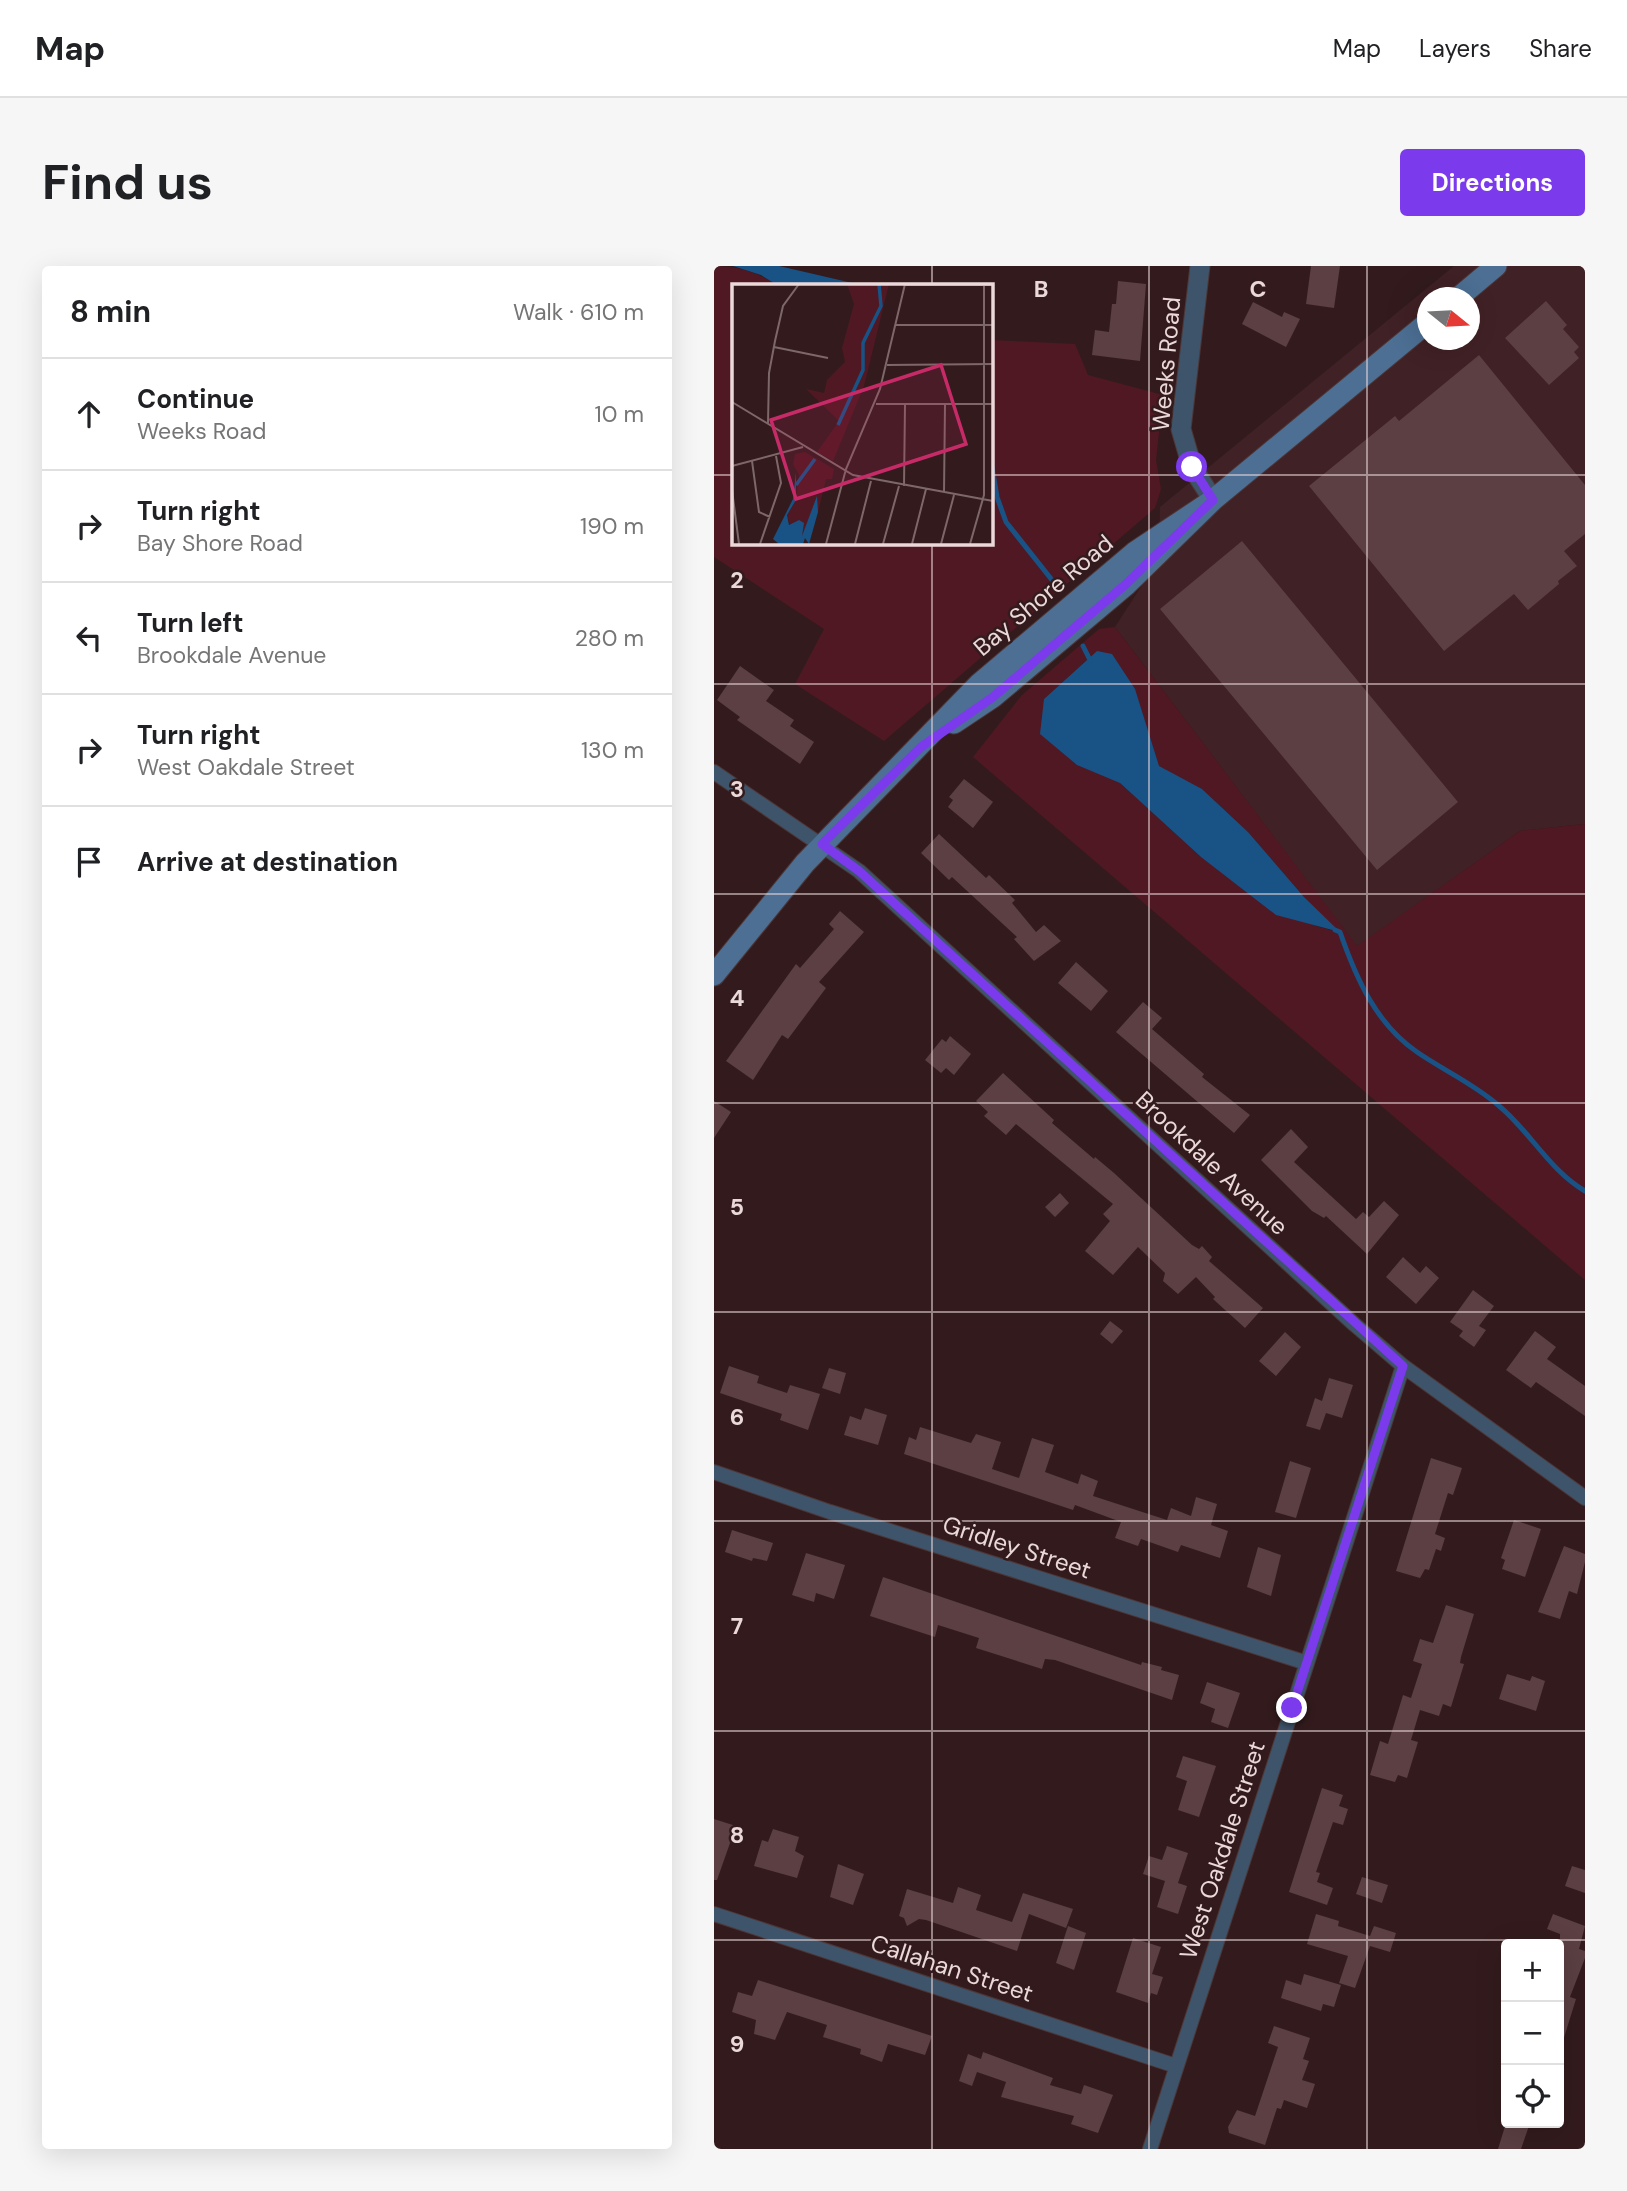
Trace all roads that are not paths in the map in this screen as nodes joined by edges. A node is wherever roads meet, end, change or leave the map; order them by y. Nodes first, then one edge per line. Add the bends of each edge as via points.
1 (1200, 266) edge
2 (1496, 266) edge
3 (1471, 287) edge
4 (1417, 331) edge
5 (1213, 500) junction
6 (714, 772) edge
7 (822, 844) junction
8 (714, 975) edge
9 (1403, 1366) junction
10 (714, 1472) edge
11 (1585, 1498) edge
12 (1307, 1663) junction
13 (714, 1913) edge
14 (1176, 2066) junction
15 (1150, 2149) edge

1 - 5 street, Weeks Road via 1181,429 1192,467
2 - 3 main road
4 - 5 main road, Bay Shore Road
5 - 7 main road, Bay Shore Road via 1147,567 993,697 921,747
6 - 7 street, Brookdale Avenue
7 - 8 main road, Bay Shore Road
7 - 9 street, Brookdale Avenue via 859,871
9 - 11 street, Brookdale Avenue
9 - 12 street, West Oakdale Street
10 - 12 street, Gridley Street
12 - 14 street, West Oakdale Street
13 - 14 street, Callahan Street
14 - 15 street, West Oakdale Street

